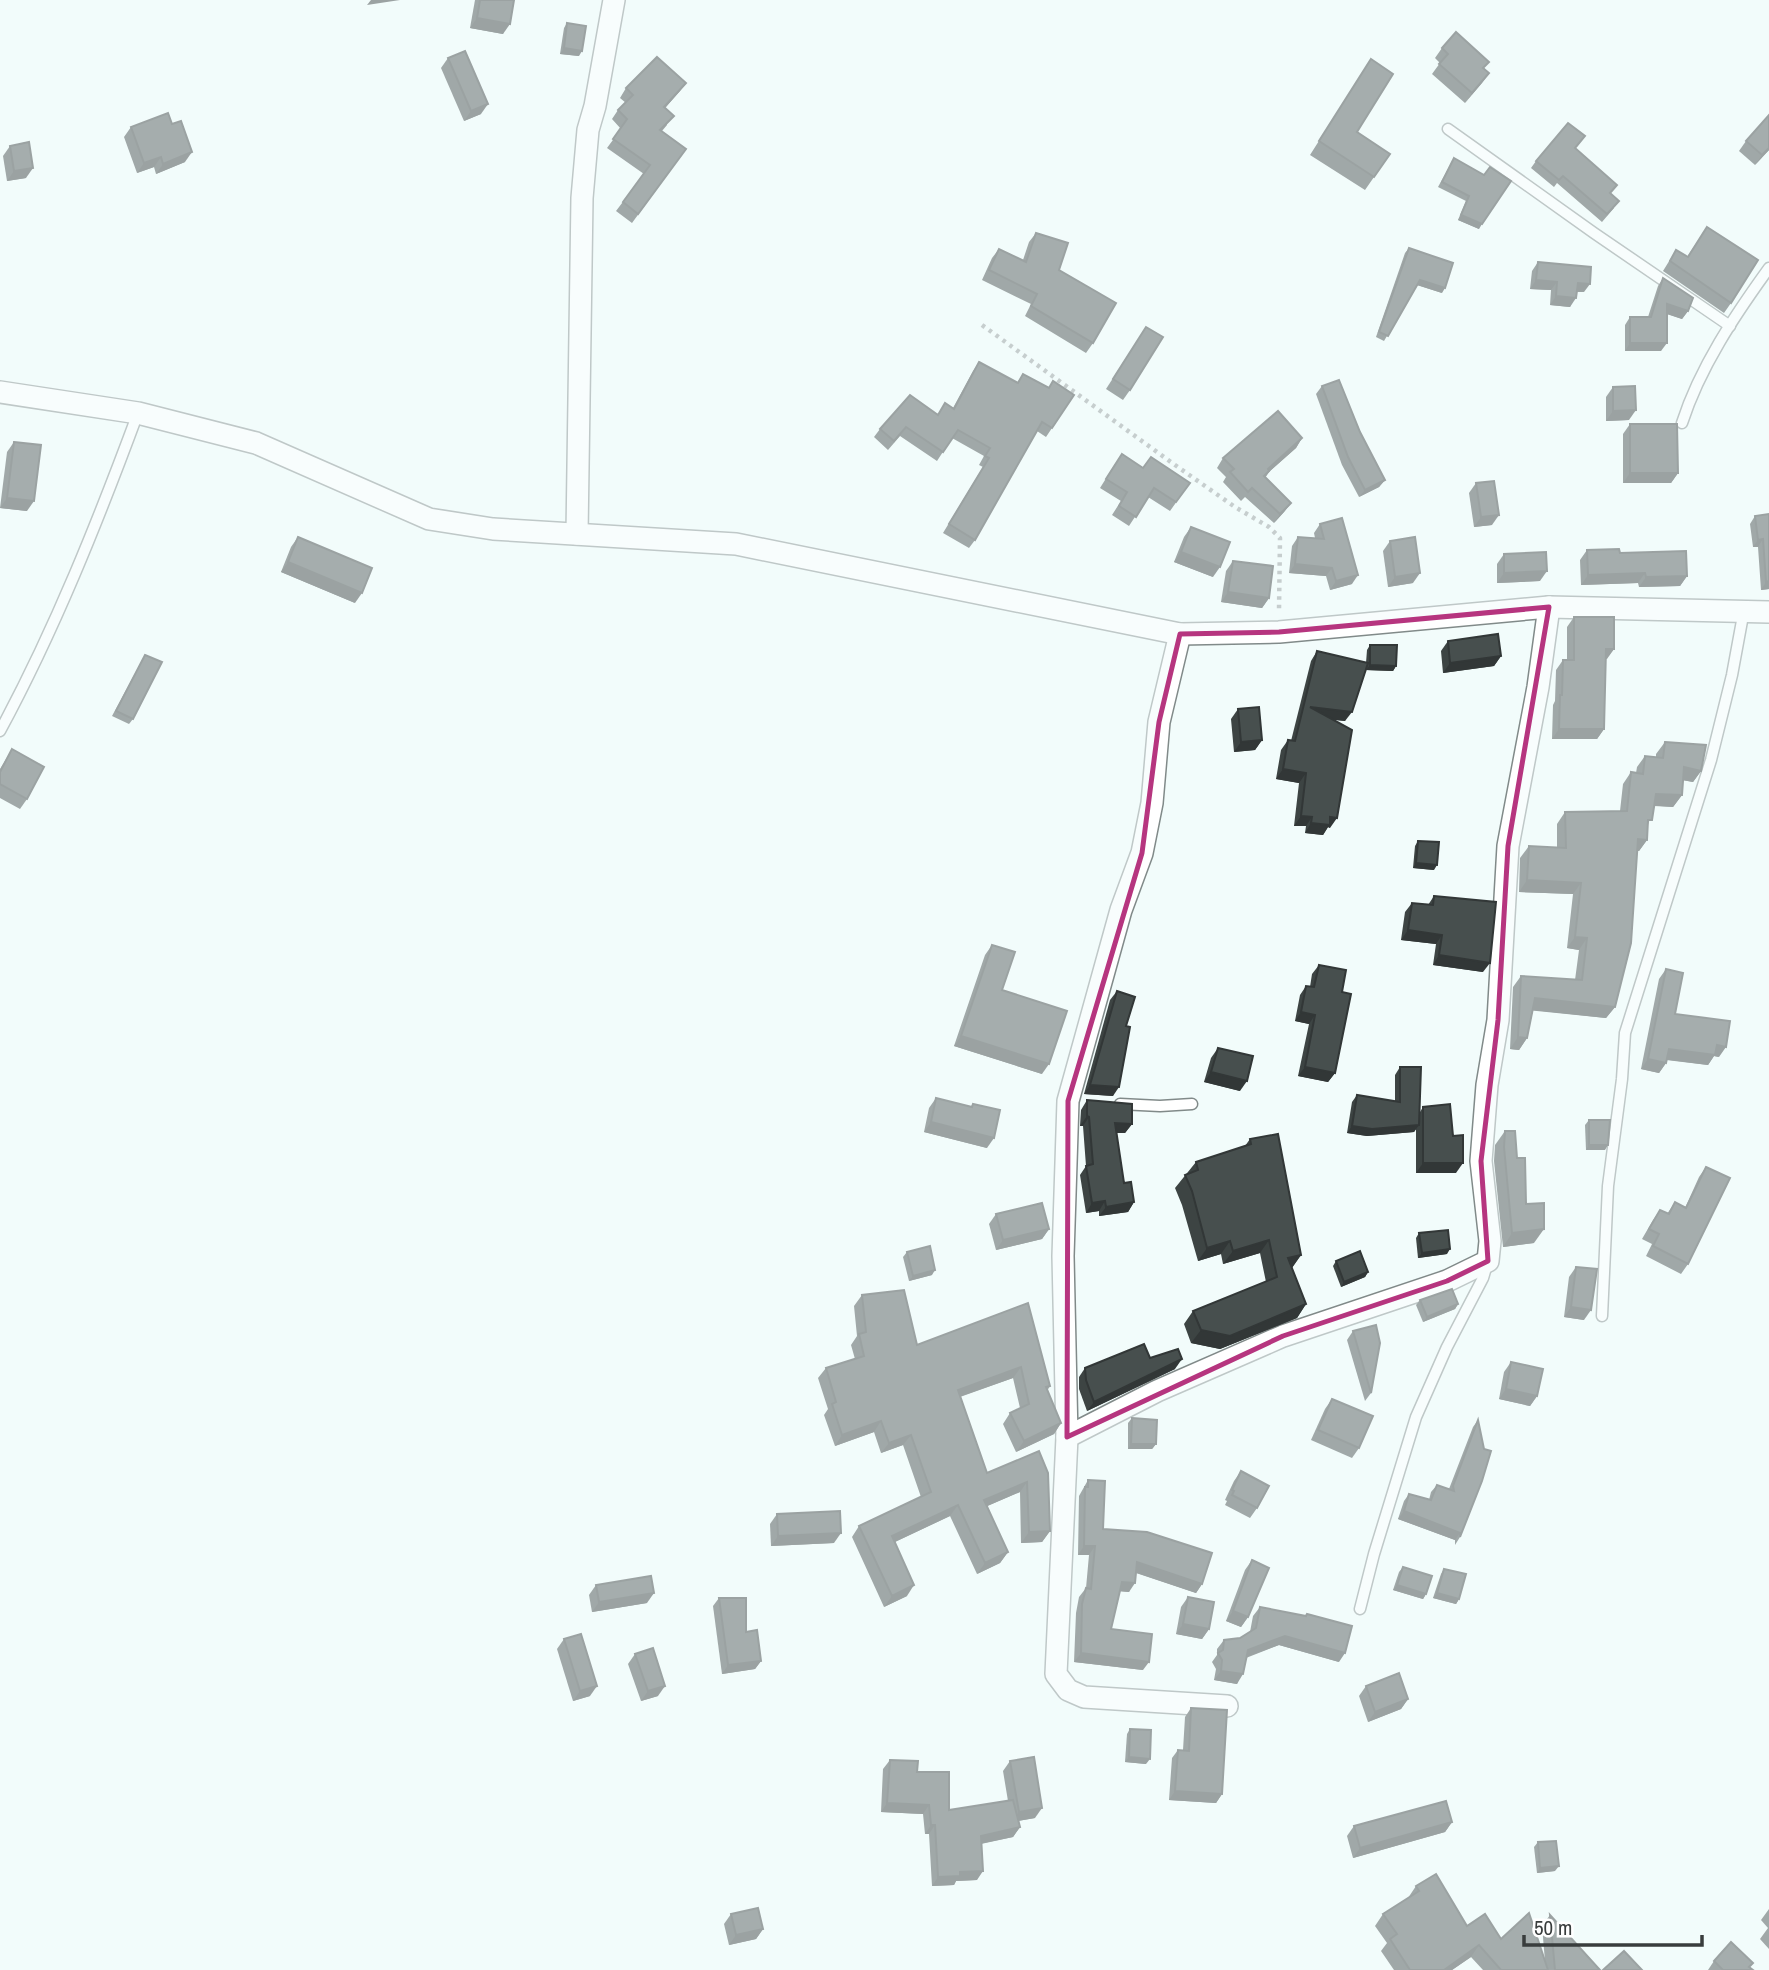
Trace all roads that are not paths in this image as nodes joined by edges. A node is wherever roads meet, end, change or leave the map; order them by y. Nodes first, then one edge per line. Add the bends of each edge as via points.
1 (614, 0) edge
2 (1448, 129) dead end
3 (1769, 268) edge
4 (1730, 326) junction
5 (0, 392) edge
6 (138, 413) junction
7 (1682, 423) dead end
8 (577, 534) junction
9 (1549, 607) junction
10 (1744, 610) junction
11 (1769, 612) edge
12 (1180, 634) junction
13 (0, 730) edge
14 (1107, 1103) edge
15 (1192, 1104) dead end
16 (1488, 1261) junction
17 (1602, 1316) dead end
18 (1067, 1437) junction
19 (1360, 1609) dead end
20 (1227, 1706) dead end

1 - 8 street via 588,130 582,198
2 - 4 lane
3 - 4 lane
4 - 7 lane
5 - 6 street
6 - 8 street via 256,443 429,519
6 - 13 lane via 96,526 32,672
8 - 12 street via 736,544
9 - 10 street
9 - 12 street via 1279,632
9 - 16 street via 1508,846 1498,1020 1486,1085 1481,1161
10 - 11 street
10 - 17 lane via 1711,760 1625,1032 1608,1185
12 - 18 street via 1159,722 1142,853 1121,910 1074,1101 1063,1255
14 - 15 lane
16 - 18 street via 1447,1281 1283,1336 1157,1391
16 - 19 lane via 1416,1417
18 - 20 street via 1056,1674 1069,1690 1084,1697

